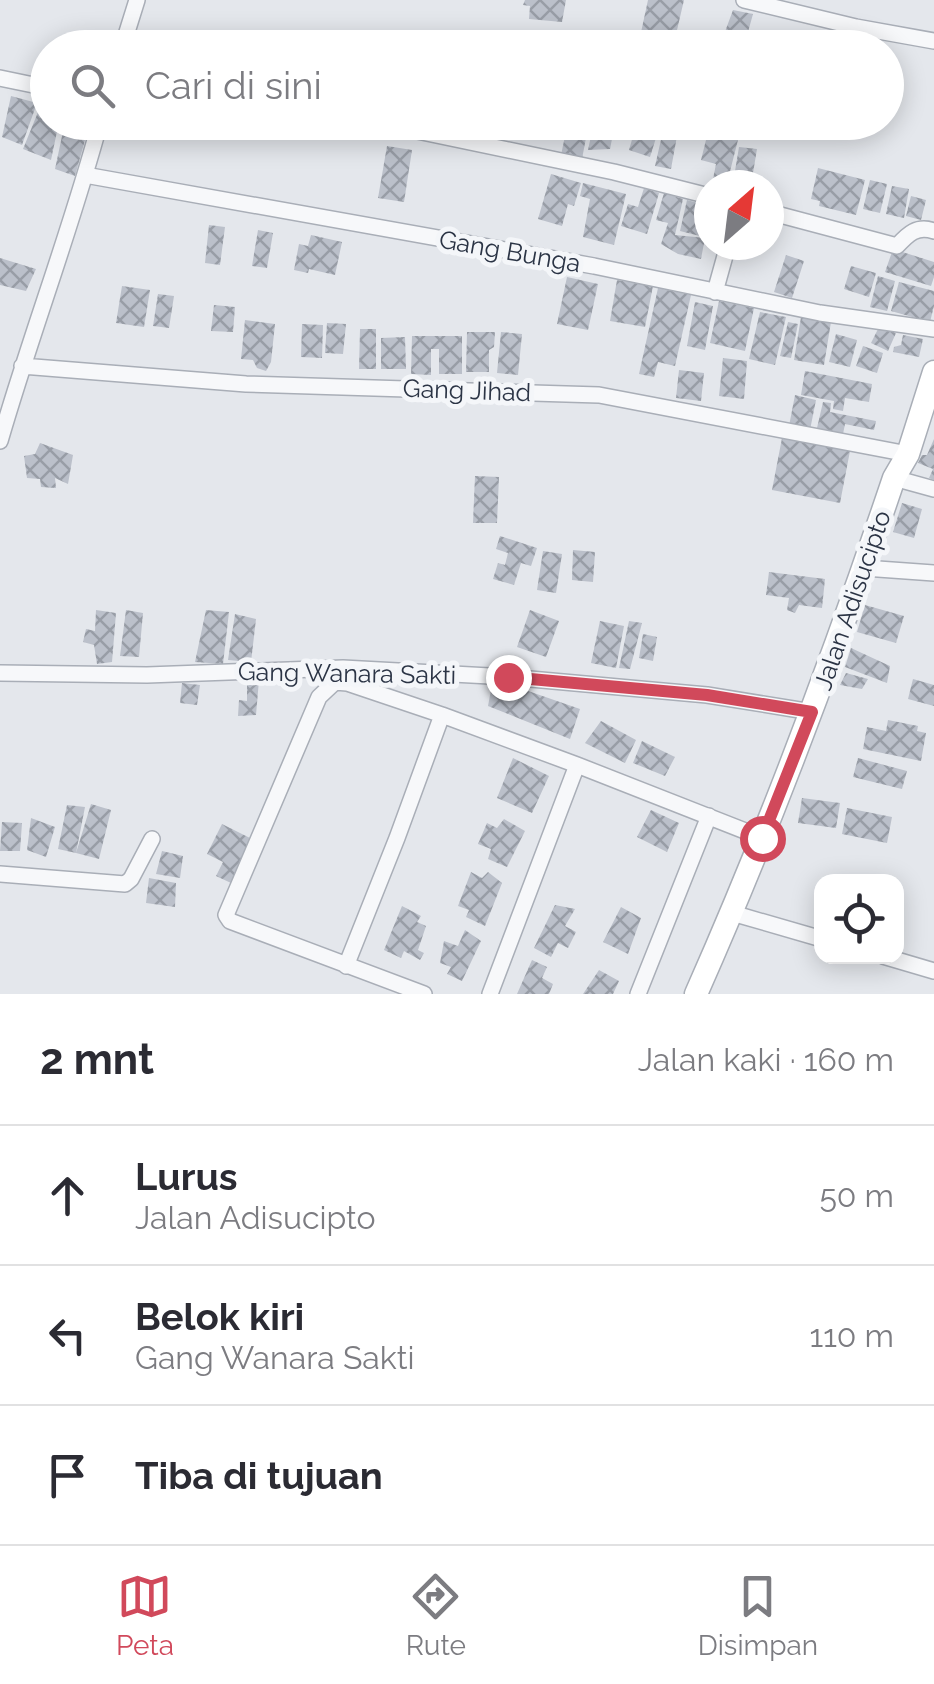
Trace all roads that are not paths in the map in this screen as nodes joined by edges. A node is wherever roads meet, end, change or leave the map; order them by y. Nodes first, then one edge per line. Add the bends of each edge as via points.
1 (136, 0) edge
2 (744, 0) edge
3 (127, 30) edge
4 (878, 30) edge
5 (904, 35) edge
6 (934, 40) edge
7 (0, 78) edge
8 (30, 84) edge
9 (95, 140) edge
10 (460, 140) edge
11 (86, 176) junction
12 (694, 192) edge
13 (784, 216) edge
14 (934, 230) edge
15 (724, 260) edge
16 (714, 292) junction
17 (934, 329) edge
18 (22, 366) junction
19 (934, 372) edge
20 (0, 441) edge
21 (908, 454) junction
22 (894, 478) junction
23 (934, 488) edge
24 (864, 568) junction
25 (934, 573) edge
26 (0, 673) edge
27 (812, 712) junction
28 (442, 714) junction
29 (577, 764) junction
30 (709, 816) junction
31 (762, 838) junction
32 (152, 840) dead end
33 (0, 874) edge
34 (732, 913) junction
35 (814, 937) edge
36 (904, 962) edge
37 (346, 966) junction
38 (934, 971) edge
39 (424, 994) edge
40 (490, 994) edge
41 (638, 994) edge
42 (696, 994) edge

1 - 3 street
2 - 4 street
5 - 6 street
7 - 8 street
9 - 11 street
10 - 12 street
11 - 16 street, Gang Bunga
11 - 18 street
13 - 14 street via 897,246 914,230
15 - 16 street
16 - 17 street, Gang Bunga
18 - 20 street
18 - 21 street, Gang Jihad via 246,384 600,395
19 - 21 main road, Jalan Adisucipto
21 - 22 main road, Jalan Adisucipto
22 - 23 street
22 - 24 main road, Jalan Adisucipto
24 - 25 street
24 - 27 main road, Jalan Adisucipto
26 - 27 street, Gang Wanara Sakti via 343,668 707,695
27 - 31 main road, Jalan Adisucipto
28 - 29 street
28 - 37 street
28 - 37 street via 339,681 326,689 226,915
29 - 30 street
29 - 40 street
30 - 31 street
30 - 41 street
31 - 34 main road, Jalan Adisucipto
32 - 33 street via 125,884
34 - 35 street
34 - 42 main road, Jalan Adisucipto
36 - 38 street
37 - 39 street

